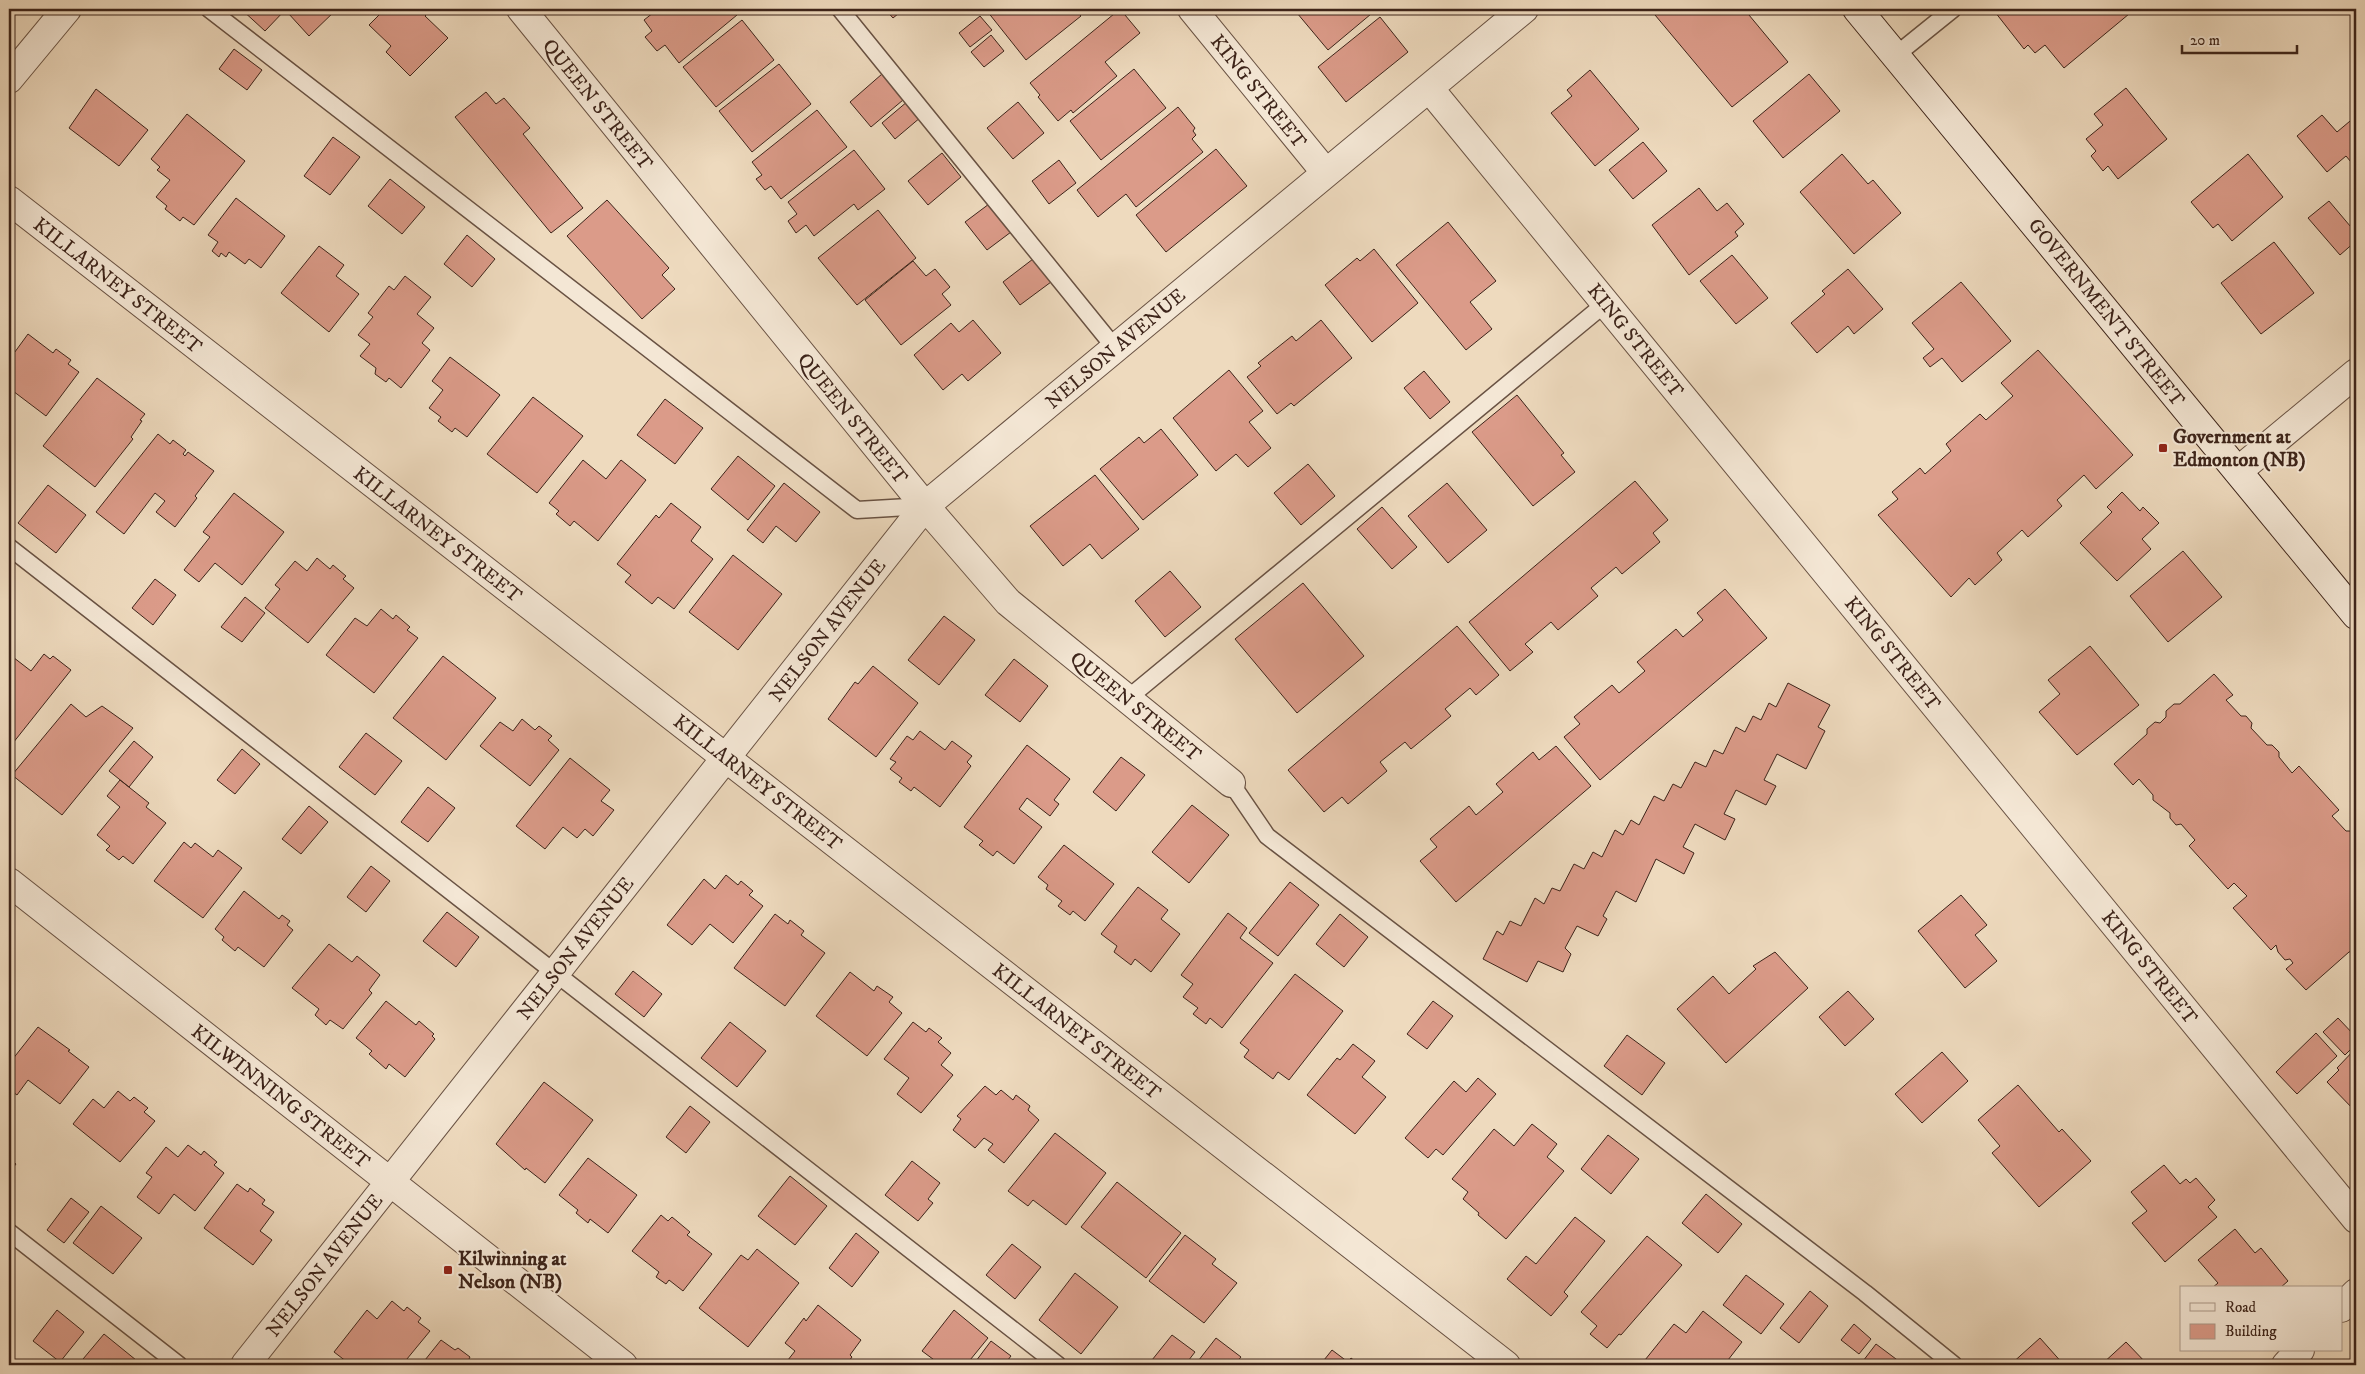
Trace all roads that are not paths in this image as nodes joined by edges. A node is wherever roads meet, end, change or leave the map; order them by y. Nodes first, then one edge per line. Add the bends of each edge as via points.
1 (67, 9) edge
2 (209, 9) edge
3 (521, 9) edge
4 (840, 9) edge
5 (1192, 9) edge
6 (1524, 9) edge
7 (1857, 9) edge
8 (1953, 9) edge
9 (1896, 56) junction
10 (9, 79) edge
11 (1429, 88) junction
12 (1326, 173) junction
13 (9, 200) edge
14 (1606, 303) junction
15 (1116, 348) junction
16 (2356, 373) edge
17 (2238, 471) junction
18 (925, 506) junction
19 (9, 547) edge
20 (2356, 615) edge
21 (1127, 699) junction
22 (726, 758) junction
23 (1231, 783) joint
24 (9, 882) edge
25 (555, 973) junction
26 (390, 1182) junction
27 (2356, 1219) edge
28 (9, 1232) edge
29 (2356, 1293) edge
30 (2342, 1307) edge
31 (2298, 1352) edge
32 (179, 1365) edge
33 (245, 1365) edge
34 (623, 1365) edge
35 (1058, 1365) edge
36 (1506, 1365) edge
37 (1954, 1365) edge
38 (2286, 1365) edge

1 - 10 street
2 - 18 lane via 856,510
3 - 18 street, QUEEN STREET
4 - 15 lane
5 - 12 street, KING STREET
6 - 11 street, NELSON AVENUE
7 - 9 street, GOVERNMENT STREET
8 - 9 lane
9 - 17 street, GOVERNMENT STREET
11 - 12 street, NELSON AVENUE
11 - 14 street, KING STREET
12 - 15 street, NELSON AVENUE
13 - 22 street, KILLARNEY STREET
14 - 21 lane
14 - 27 street, KING STREET
15 - 18 street, NELSON AVENUE
16 - 17 street
17 - 20 street, GOVERNMENT STREET
18 - 21 street, QUEEN STREET via 1008,602
18 - 22 street, NELSON AVENUE
19 - 25 lane
21 - 23 street, QUEEN STREET
22 - 25 street, NELSON AVENUE
22 - 36 street, KILLARNEY STREET
23 - 37 lane via 1267,836 1865,1293
24 - 26 street, KILWINNING STREET
25 - 26 street, NELSON AVENUE
25 - 35 lane
26 - 33 street, NELSON AVENUE
26 - 34 street, KILWINNING STREET
28 - 32 lane
29 - 30 street
31 - 38 street

